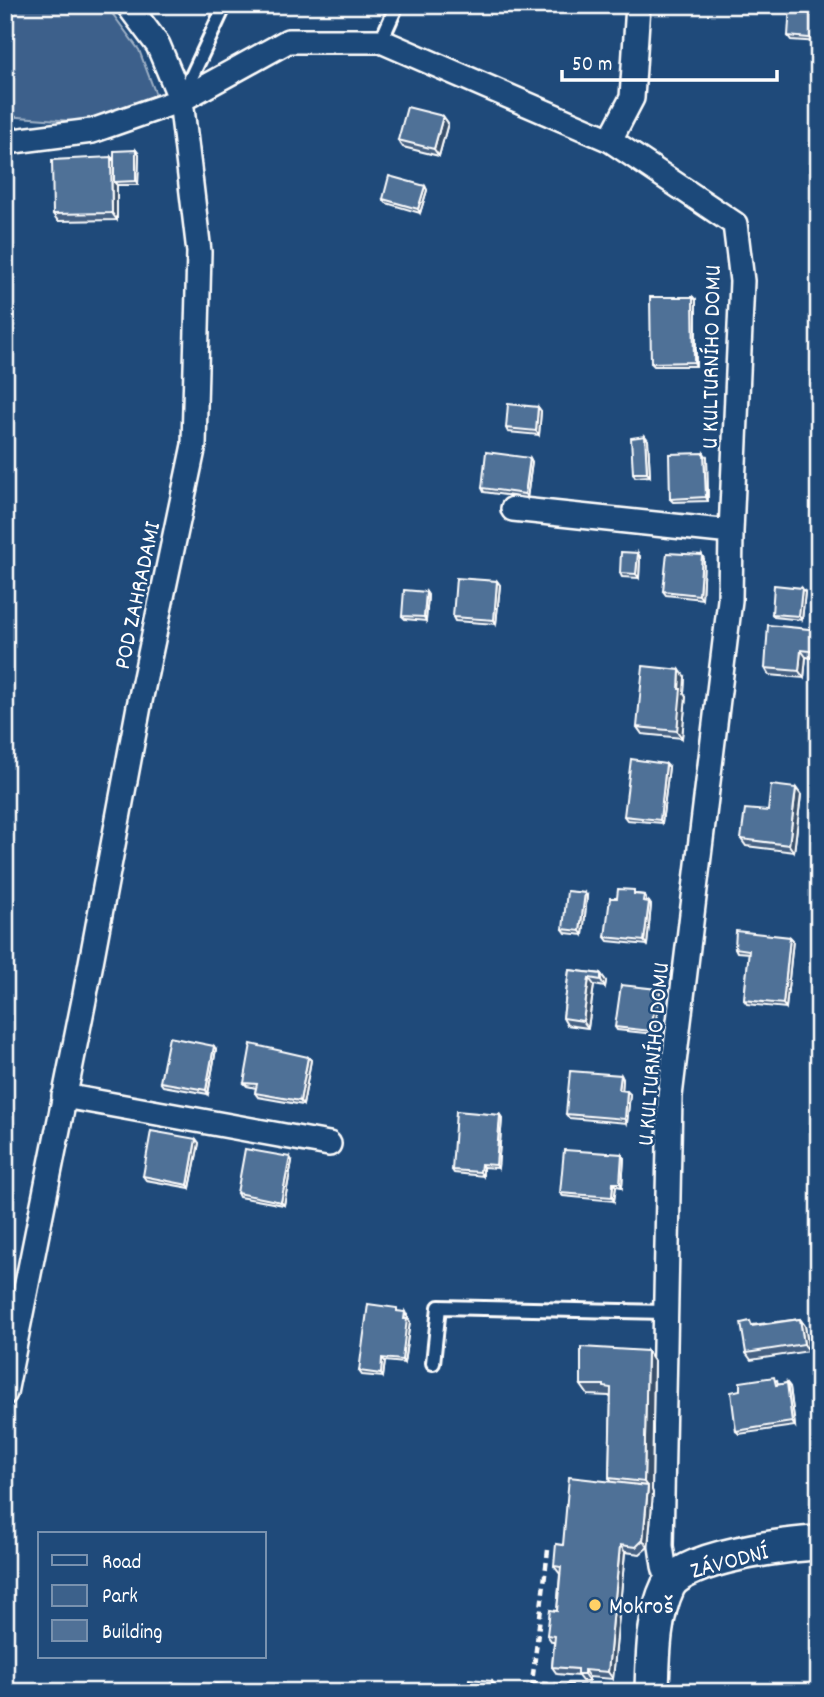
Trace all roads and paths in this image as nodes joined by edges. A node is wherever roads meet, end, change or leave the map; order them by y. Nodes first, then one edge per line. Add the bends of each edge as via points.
1 (128, 5) edge
2 (225, 5) edge
3 (397, 5) edge
4 (638, 5) edge
5 (381, 41) junction
6 (181, 100) junction
7 (5, 139) edge
8 (610, 141) junction
9 (513, 509) dead end
10 (731, 532) junction
11 (64, 1096) junction
12 (329, 1144) dead end
13 (665, 1312) junction
14 (433, 1363) dead end
15 (5, 1393) edge
16 (819, 1543) edge
17 (548, 1550) dead end
18 (669, 1584) junction
19 (644, 1691) edge

1 - 6 street, POD ZAHRADAMI via 158,45
2 - 6 lane
3 - 5 lane
4 - 8 street via 632,98
5 - 6 street, U KULTURNÍHO DOMU via 288,41
5 - 8 street, U KULTURNÍHO DOMU
6 - 7 street, U KULTURNÍHO DOMU via 92,131
6 - 11 street, POD ZAHRADAMI via 199,252 194,445
8 - 10 street, U KULTURNÍHO DOMU via 735,224 742,281
9 - 10 street
10 - 13 street, U KULTURNÍHO DOMU via 730,600 670,1096
11 - 12 street
11 - 15 street, POD ZAHRADAMI
13 - 14 lane via 439,1307
13 - 18 street, U KULTURNÍHO DOMU via 662,1546
16 - 18 street, ZÁVODNÍ via 696,1564
17 - 19 path via 532,1683
18 - 19 street, ZÁVODNÍ

